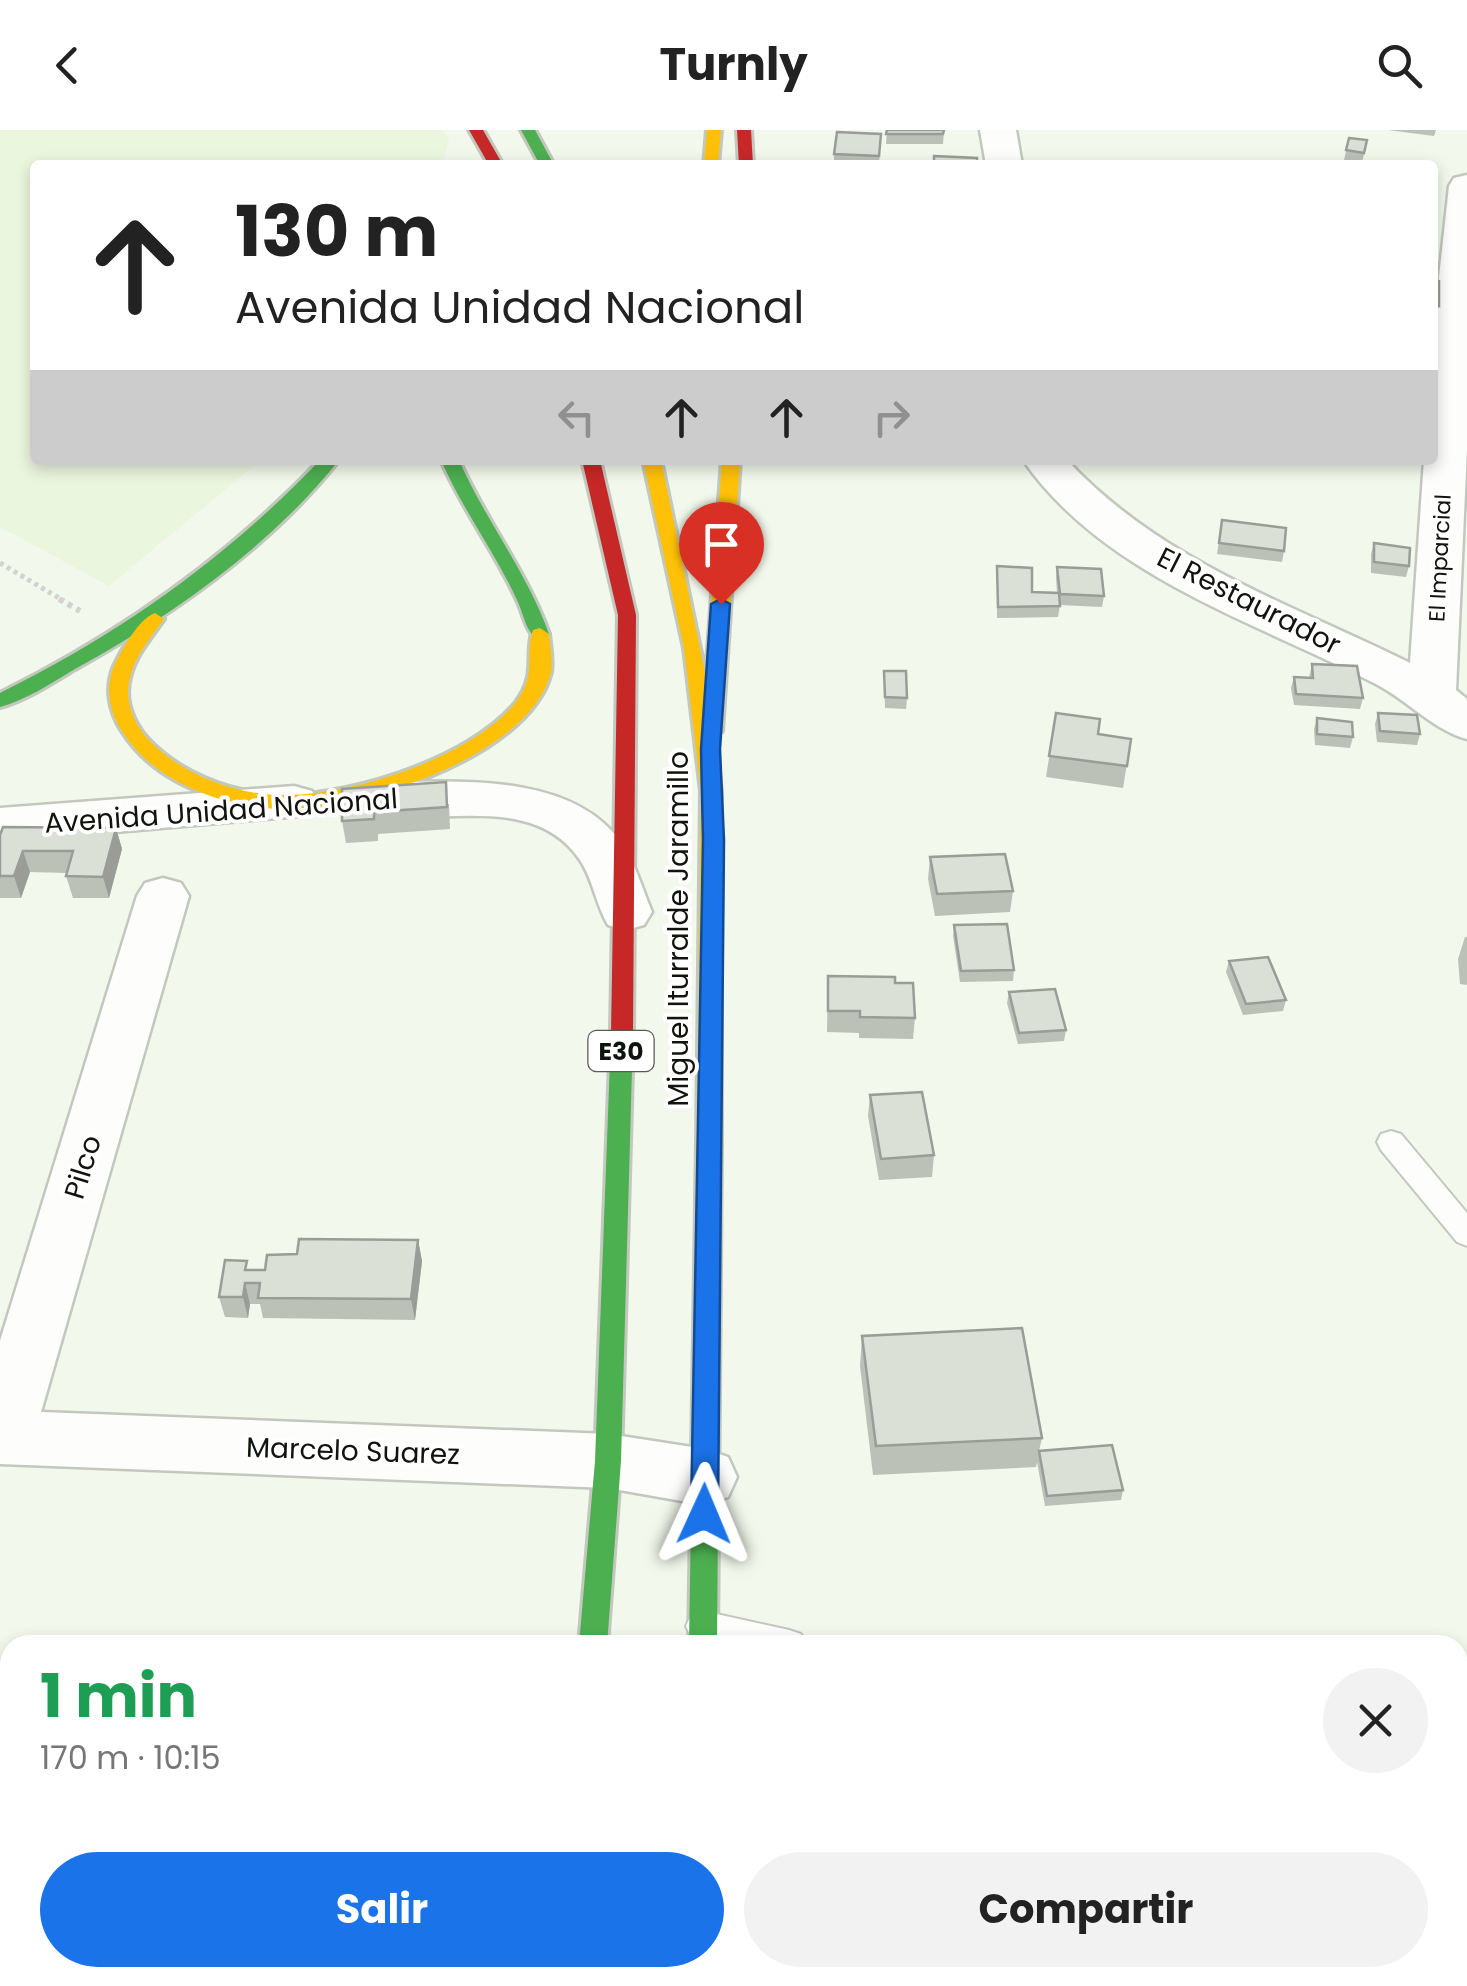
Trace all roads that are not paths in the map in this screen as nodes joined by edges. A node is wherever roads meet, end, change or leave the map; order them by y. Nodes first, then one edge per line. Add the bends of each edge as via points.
1 (528, 130) edge
2 (744, 130) edge
3 (998, 130) edge
4 (543, 160) edge
5 (746, 160) edge
6 (1003, 160) edge
7 (1467, 186) edge
8 (1451, 294) edge
9 (326, 465) edge
10 (452, 465) edge
11 (592, 465) edge
12 (653, 465) edge
13 (731, 465) edge
14 (1048, 465) edge
15 (278, 544) dead end
16 (194, 592) junction
17 (155, 620) junction
18 (1432, 692) junction
19 (0, 701) edge
20 (1467, 724) edge
21 (710, 749) junction
22 (286, 803) junction
23 (0, 825) edge
24 (164, 896) dead end
25 (626, 912) junction
26 (1391, 1142) dead end
27 (1467, 1234) edge
28 (1, 1437) edge
29 (608, 1460) junction
30 (705, 1476) junction
31 (594, 1635) edge
32 (703, 1635) edge

1 - 4 main road
2 - 5 main road
3 - 6 street
7 - 8 street, El Imparcial
8 - 18 street, El Imparcial
9 - 16 main road via 270,528
10 - 22 main road via 544,639 543,666 529,700 481,744 446,762
11 - 25 main road, Miguel Iturralde Jaramillo / E30 via 627,615
12 - 21 main road, Miguel Iturralde Jaramillo via 688,607
13 - 21 main road
14 - 18 street, El Restaurador via 1072,496 1182,573
15 - 16 main road via 229,579
16 - 17 main road
17 - 19 main road
17 - 22 main road via 126,658 118,694 128,727 170,771 223,791
18 - 20 street, El Restaurador
21 - 30 main road, Miguel Iturralde Jaramillo
22 - 23 street, Avenida Unidad Nacional
22 - 25 street, Avenida Unidad Nacional via 466,797 572,822 601,852
24 - 28 street, Pilco
25 - 29 main road, Miguel Iturralde Jaramillo / E30
26 - 27 lane
28 - 29 street, Marcelo Suarez
29 - 30 street, Marcelo Suarez
29 - 31 main road, Miguel Iturralde Jaramillo / E30
30 - 32 main road, Miguel Iturralde Jaramillo

